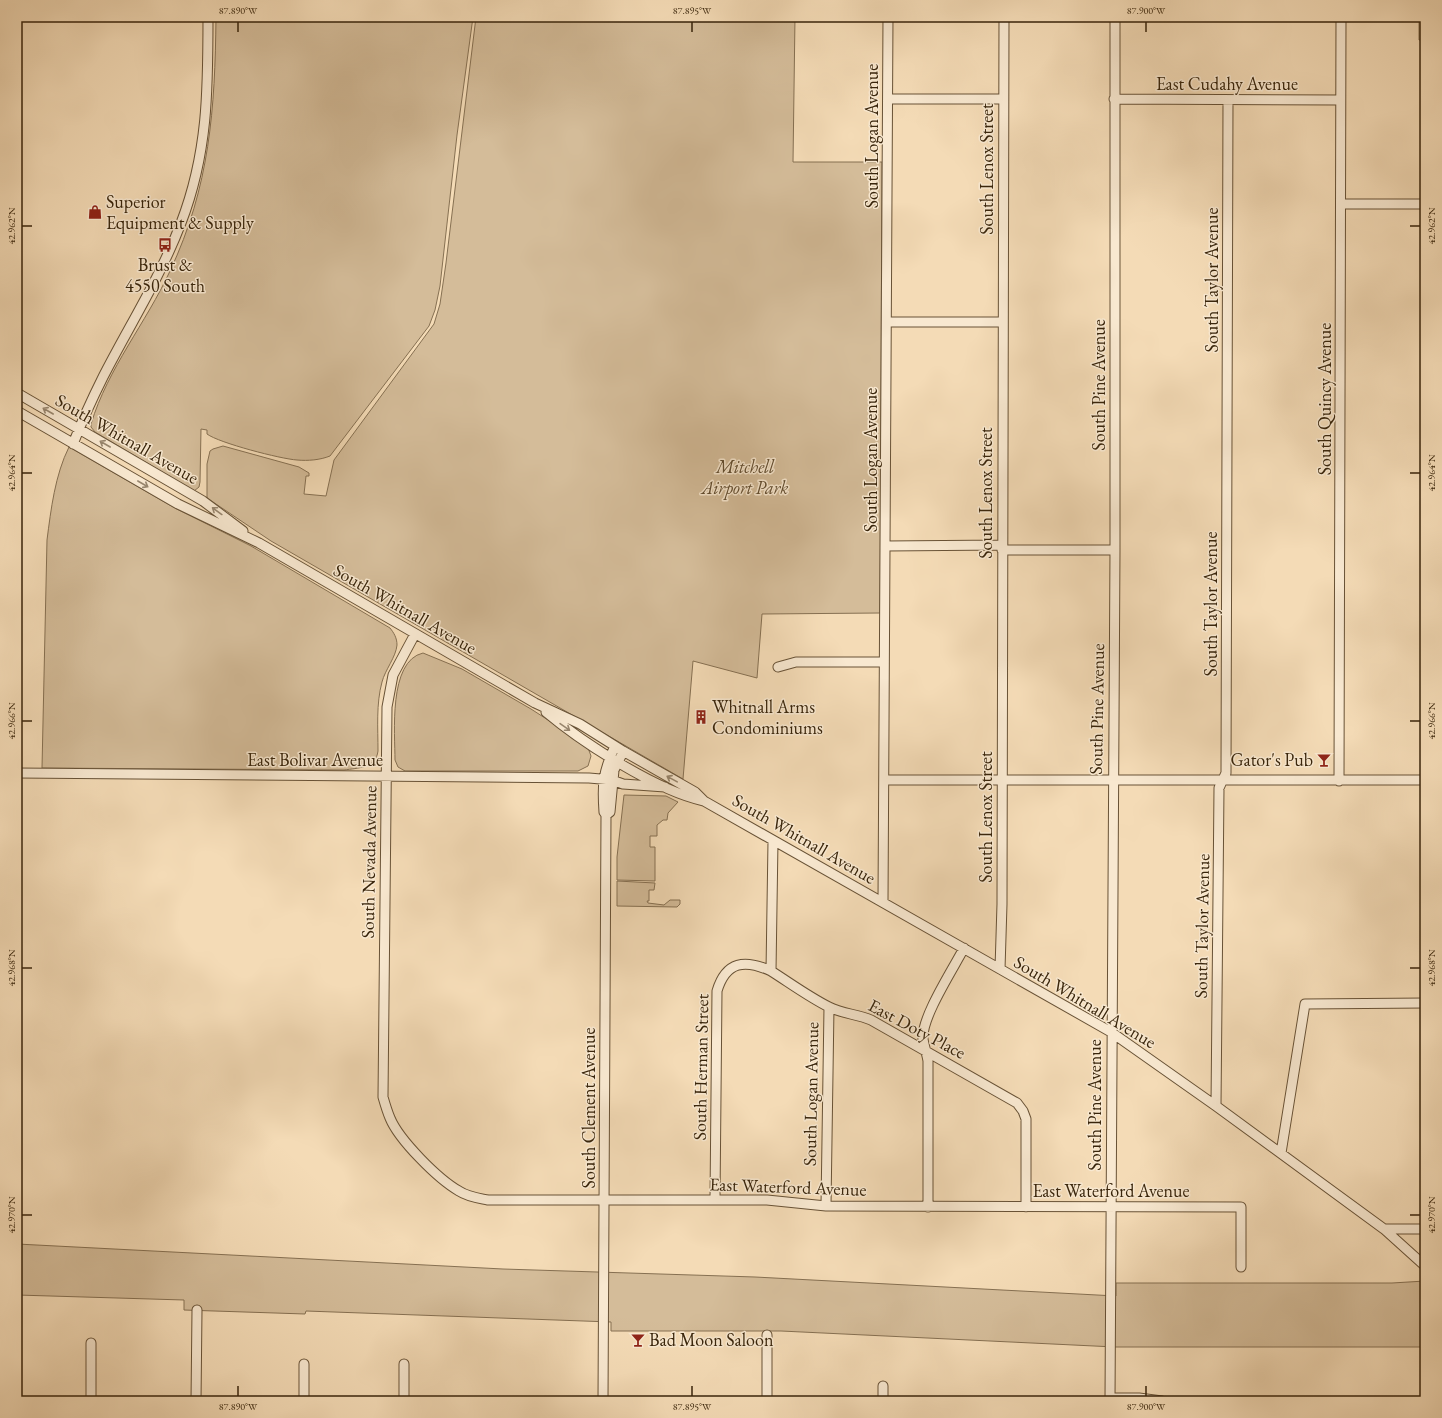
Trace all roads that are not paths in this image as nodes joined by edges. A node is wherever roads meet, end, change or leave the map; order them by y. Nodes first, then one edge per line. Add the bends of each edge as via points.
1 (208, 17) edge
2 (888, 17) edge
3 (1004, 17) edge
4 (1114, 17) edge
5 (1341, 17) edge
6 (888, 99) junction
7 (1003, 99) junction
8 (1114, 99) junction
9 (1228, 100) junction
10 (1340, 100) junction
11 (1342, 204) junction
12 (1425, 204) edge
13 (887, 322) junction
14 (1003, 322) junction
15 (17, 393) edge
16 (17, 411) edge
17 (79, 429) junction
18 (73, 444) junction
19 (259, 543) junction
20 (886, 546) junction
21 (1002, 547) junction
22 (1115, 550) junction
23 (415, 634) junction
24 (884, 662) junction
25 (778, 667) dead end
26 (535, 703) junction
27 (619, 749) junction
28 (614, 759) junction
29 (17, 774) edge
30 (386, 776) junction
31 (608, 780) junction
32 (885, 780) junction
33 (1001, 780) junction
34 (1222, 780) junction
35 (1339, 780) junction
36 (1425, 780) edge
37 (1113, 781) junction
38 (666, 787) junction
39 (704, 801) junction
40 (773, 841) junction
41 (883, 902) junction
42 (964, 948) junction
43 (1000, 969) junction
44 (771, 971) junction
45 (1425, 1003) edge
46 (828, 1007) junction
47 (1111, 1032) junction
48 (926, 1051) junction
49 (383, 1097) joint
50 (1216, 1106) junction
51 (1281, 1153) junction
52 (715, 1200) junction
53 (604, 1201) junction
54 (826, 1206) junction
55 (928, 1207) junction
56 (1026, 1207) junction
57 (1111, 1208) junction
58 (1384, 1229) junction
59 (1425, 1229) edge
60 (1425, 1266) edge
61 (1241, 1267) dead end
62 (197, 1310) dead end
63 (767, 1335) dead end
64 (92, 1343) dead end
65 (304, 1364) dead end
66 (404, 1364) dead end
67 (884, 1386) dead end
68 (1110, 1400) edge
69 (91, 1401) edge
70 (196, 1401) edge
71 (304, 1401) edge
72 (404, 1401) edge
73 (602, 1401) edge
74 (767, 1401) edge
75 (883, 1401) edge
76 (1162, 1401) edge

1 - 17 street via 205,129 197,170 182,222 162,269 103,376
2 - 6 street, South Logan Avenue
3 - 7 street, South Lenox Street
4 - 8 street, South Pine Avenue
5 - 10 street, South Quincy Avenue
6 - 7 street
6 - 13 street, South Logan Avenue
7 - 14 street, South Lenox Street
8 - 9 street, East Cudahy Avenue
8 - 22 street, South Pine Avenue
9 - 10 street, East Cudahy Avenue
9 - 34 street, South Taylor Avenue via 1226,773
10 - 11 street, South Quincy Avenue
11 - 12 street
11 - 35 street, South Quincy Avenue
13 - 14 street
13 - 20 street, South Logan Avenue
14 - 21 street, South Lenox Street
17 -> 15 street, South Whitnall Avenue
16 - 18 street, South Whitnall Avenue
17 - 18 street
19 -> 17 street, South Whitnall Avenue via 203,501
18 -> 19 street, South Whitnall Avenue via 178,504
19 - 23 street, South Whitnall Avenue
20 - 21 street
20 - 24 street, South Logan Avenue
21 - 22 street
21 - 33 street, South Lenox Street
22 - 37 street, South Pine Avenue
23 - 26 street, South Whitnall Avenue
23 - 30 street, South Nevada Avenue via 393,674 389,689
24 - 25 street via 796,662
24 - 32 street, South Logan Avenue
26 - 27 street, South Whitnall Avenue via 580,724
26 -> 28 street, South Whitnall Avenue
27 - 28 street, South Clement Avenue
39 -> 27 street, South Whitnall Avenue via 695,792
28 - 31 street, South Clement Avenue via 614,770
28 - 38 street, South Whitnall Avenue
29 - 30 street, East Bolivar Avenue
30 - 31 street, East Bolivar Avenue
30 - 49 street, South Nevada Avenue
31 - 38 street, East Bolivar Avenue via 624,784
31 - 53 street, South Clement Avenue via 610,812 606,815
32 - 33 street
32 - 41 street, South Logan Avenue
33 - 37 street
33 - 43 street, South Lenox Street
34 - 35 street
34 - 37 street
34 - 50 street, South Taylor Avenue
35 - 36 street
37 - 47 street, South Pine Avenue
38 - 39 street, South Whitnall Avenue via 690,798
39 - 40 street, South Whitnall Avenue
40 - 41 street, South Whitnall Avenue
40 - 44 street
41 - 42 street, South Whitnall Avenue
42 - 43 street, South Whitnall Avenue
42 - 48 street via 927,1017 923,1039
43 - 47 street, South Whitnall Avenue
44 - 46 street, East Doty Place
44 - 52 street, South Herman Street via 751,963 735,966 723,976 717,991
45 - 51 street via 1304,1004
46 - 48 street, East Doty Place via 861,1015
46 - 54 street, South Logan Avenue
47 - 50 street, South Whitnall Avenue
47 - 57 street, South Pine Avenue
48 - 55 street
48 - 56 street, East Doty Place via 1017,1103 1023,1111 1026,1119
49 - 53 street, East Waterford Avenue via 390,1118 402,1138 439,1176 459,1191 488,1200
50 - 51 street, South Whitnall Avenue
51 - 58 street, South Whitnall Avenue
52 - 53 street, East Waterford Avenue
52 - 54 street, East Waterford Avenue via 779,1200
53 - 73 street, South Clement Avenue
54 - 55 street, East Waterford Avenue
55 - 56 street, East Waterford Avenue
56 - 57 street, East Waterford Avenue
57 - 61 street, East Waterford Avenue via 1241,1208
57 - 68 street, South Pine Avenue
58 - 59 street
58 - 60 street, South Whitnall Avenue
62 - 70 street
63 - 74 street
64 - 69 street
65 - 71 street
66 - 72 street
67 - 75 street
68 - 76 street via 1139,1398

